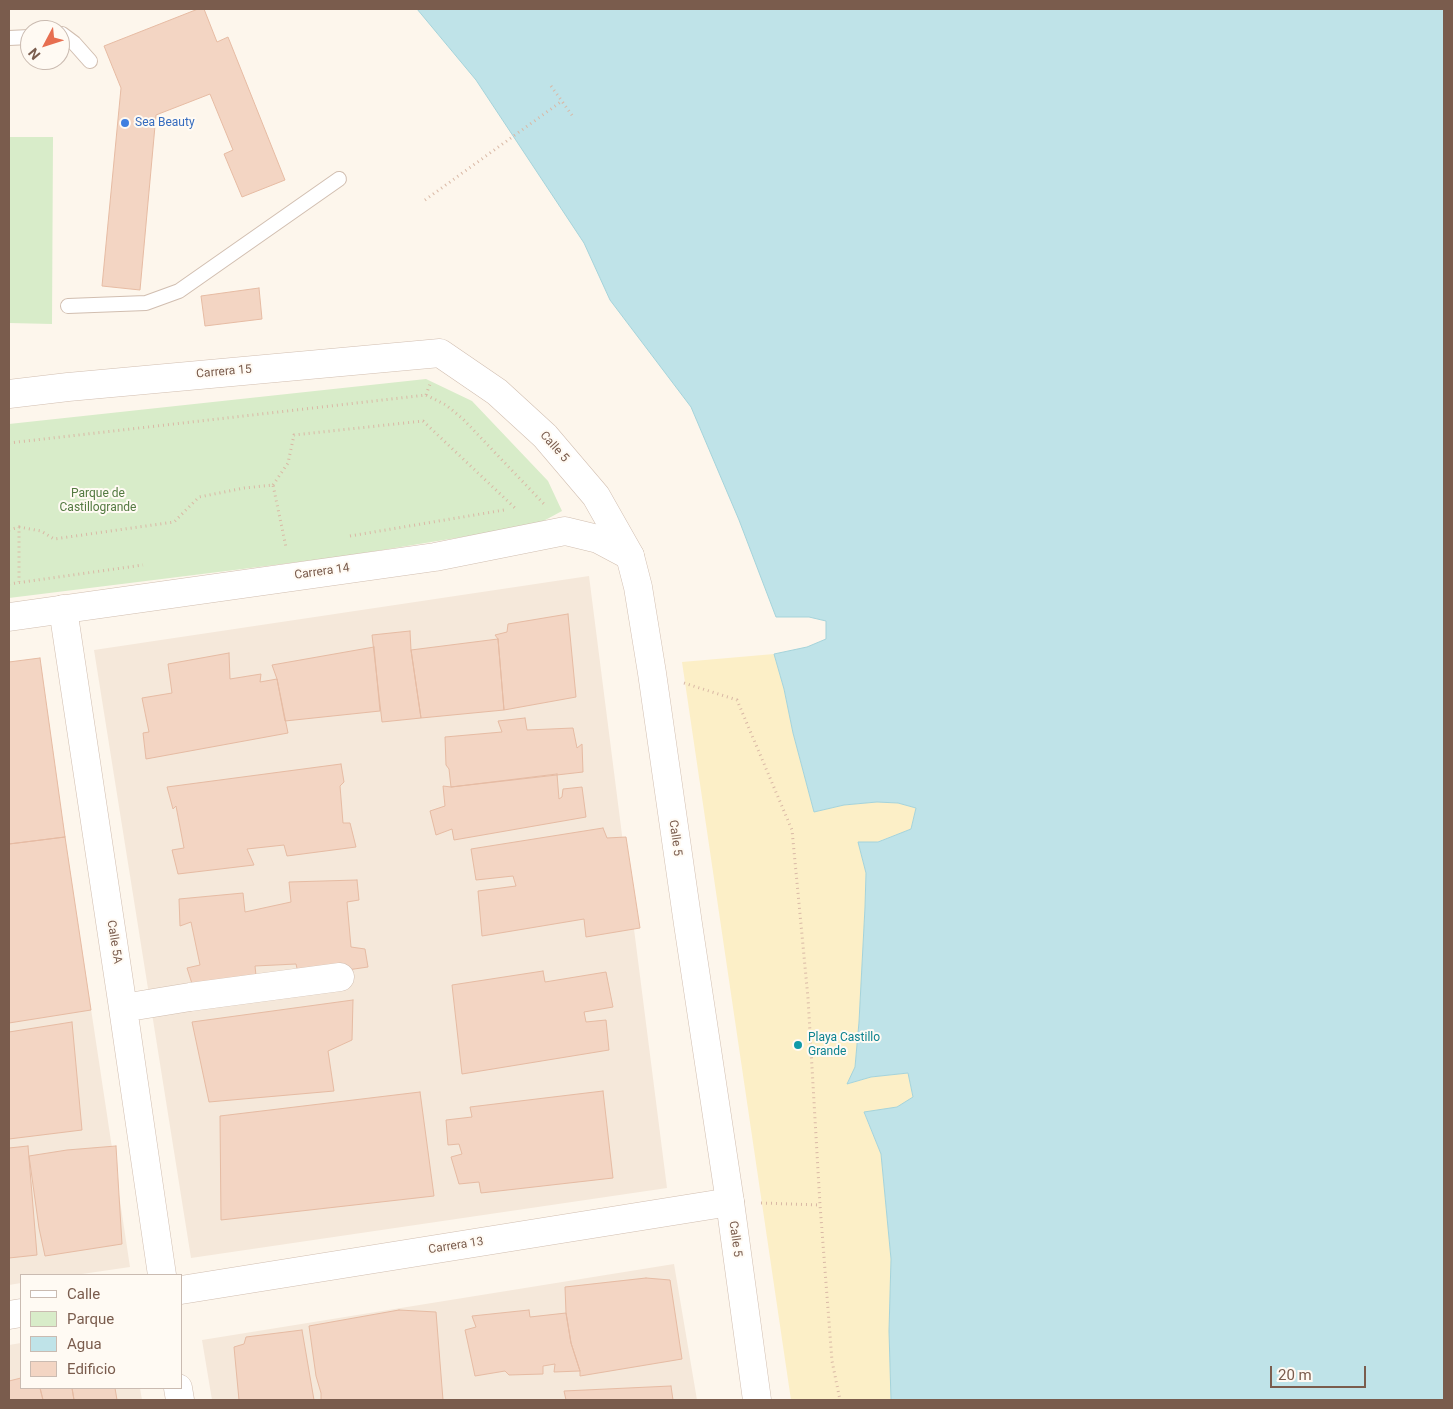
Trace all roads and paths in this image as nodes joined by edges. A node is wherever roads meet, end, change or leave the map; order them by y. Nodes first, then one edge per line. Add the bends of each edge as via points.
1 (70, 39) edge
2 (90, 61) dead end
3 (551, 86) dead end
4 (562, 101) junction
5 (574, 118) dead end
6 (339, 179) dead end
7 (425, 200) dead end
8 (68, 306) dead end
9 (440, 353) joint
10 (9, 394) edge
11 (9, 443) edge
12 (273, 485) junction
13 (548, 509) dead end
14 (19, 527) junction
15 (9, 530) edge
16 (343, 537) dead end
17 (295, 545) dead end
18 (630, 556) junction
19 (148, 564) dead end
20 (19, 582) junction
21 (9, 584) edge
22 (64, 609) junction
23 (9, 617) edge
24 (652, 673) junction
25 (340, 977) dead end
26 (123, 1008) junction
27 (730, 1202) junction
28 (820, 1205) junction
29 (162, 1274) edge
30 (182, 1290) edge
31 (757, 1400) edge
32 (840, 1400) edge

1 - 2 lane
3 - 4 path
4 - 5 path
4 - 7 path
6 - 8 lane via 179,291 146,303
9 - 10 street, Carrera 15
9 - 18 street, Calle 5 via 497,392 545,436 596,496
11 - 13 path via 426,395 463,419
12 - 14 path via 199,498 174,522 54,538 41,531
12 - 16 path via 288,463 294,435 423,421 515,508
12 - 17 path via 286,547
14 - 15 path
14 - 20 path
18 - 22 street, Carrera 14 via 598,539 565,531 435,556
18 - 24 street, Calle 5
19 - 20 path
20 - 21 path
22 - 23 street, Carrera 14
22 - 26 street, Calle 5A
24 - 27 street, Calle 5
24 - 28 path via 737,700 792,830 808,998
25 - 26 street
26 - 29 street, Calle 5A
27 - 28 path
27 - 30 street, Carrera 13
27 - 31 street, Calle 5
28 - 32 path via 832,1361

